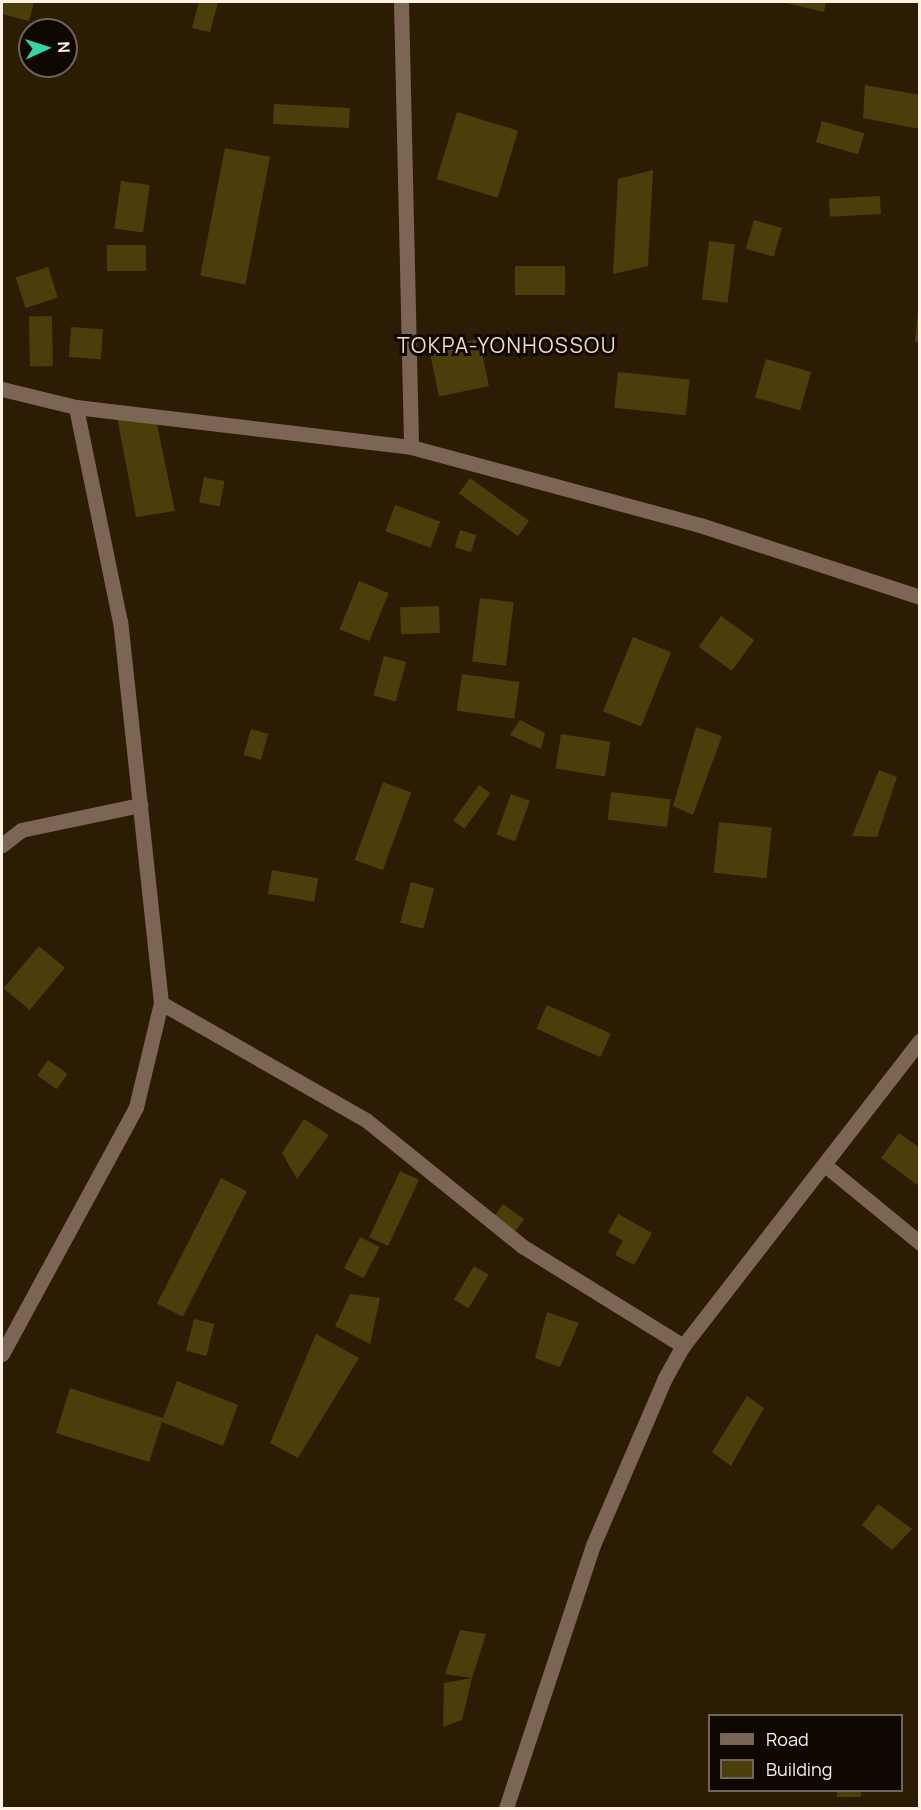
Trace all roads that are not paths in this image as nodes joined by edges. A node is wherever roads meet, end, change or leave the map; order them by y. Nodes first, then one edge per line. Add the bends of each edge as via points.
1 (402, 2) edge
2 (2, 389) edge
3 (76, 407) junction
4 (411, 447) junction
5 (920, 597) edge
6 (140, 805) junction
7 (2, 845) edge
8 (161, 1003) junction
9 (920, 1040) edge
10 (826, 1166) junction
11 (920, 1243) edge
12 (683, 1346) junction
13 (2, 1354) edge
14 (506, 1809) edge

1 - 4 street
2 - 3 street
3 - 4 street
3 - 6 street via 120,622
4 - 5 street via 700,525
6 - 7 street via 21,830
6 - 8 street
8 - 12 street via 366,1120 522,1246
8 - 13 street via 136,1107
9 - 10 street
10 - 11 street
10 - 12 street
12 - 14 street via 638,1433 593,1545

